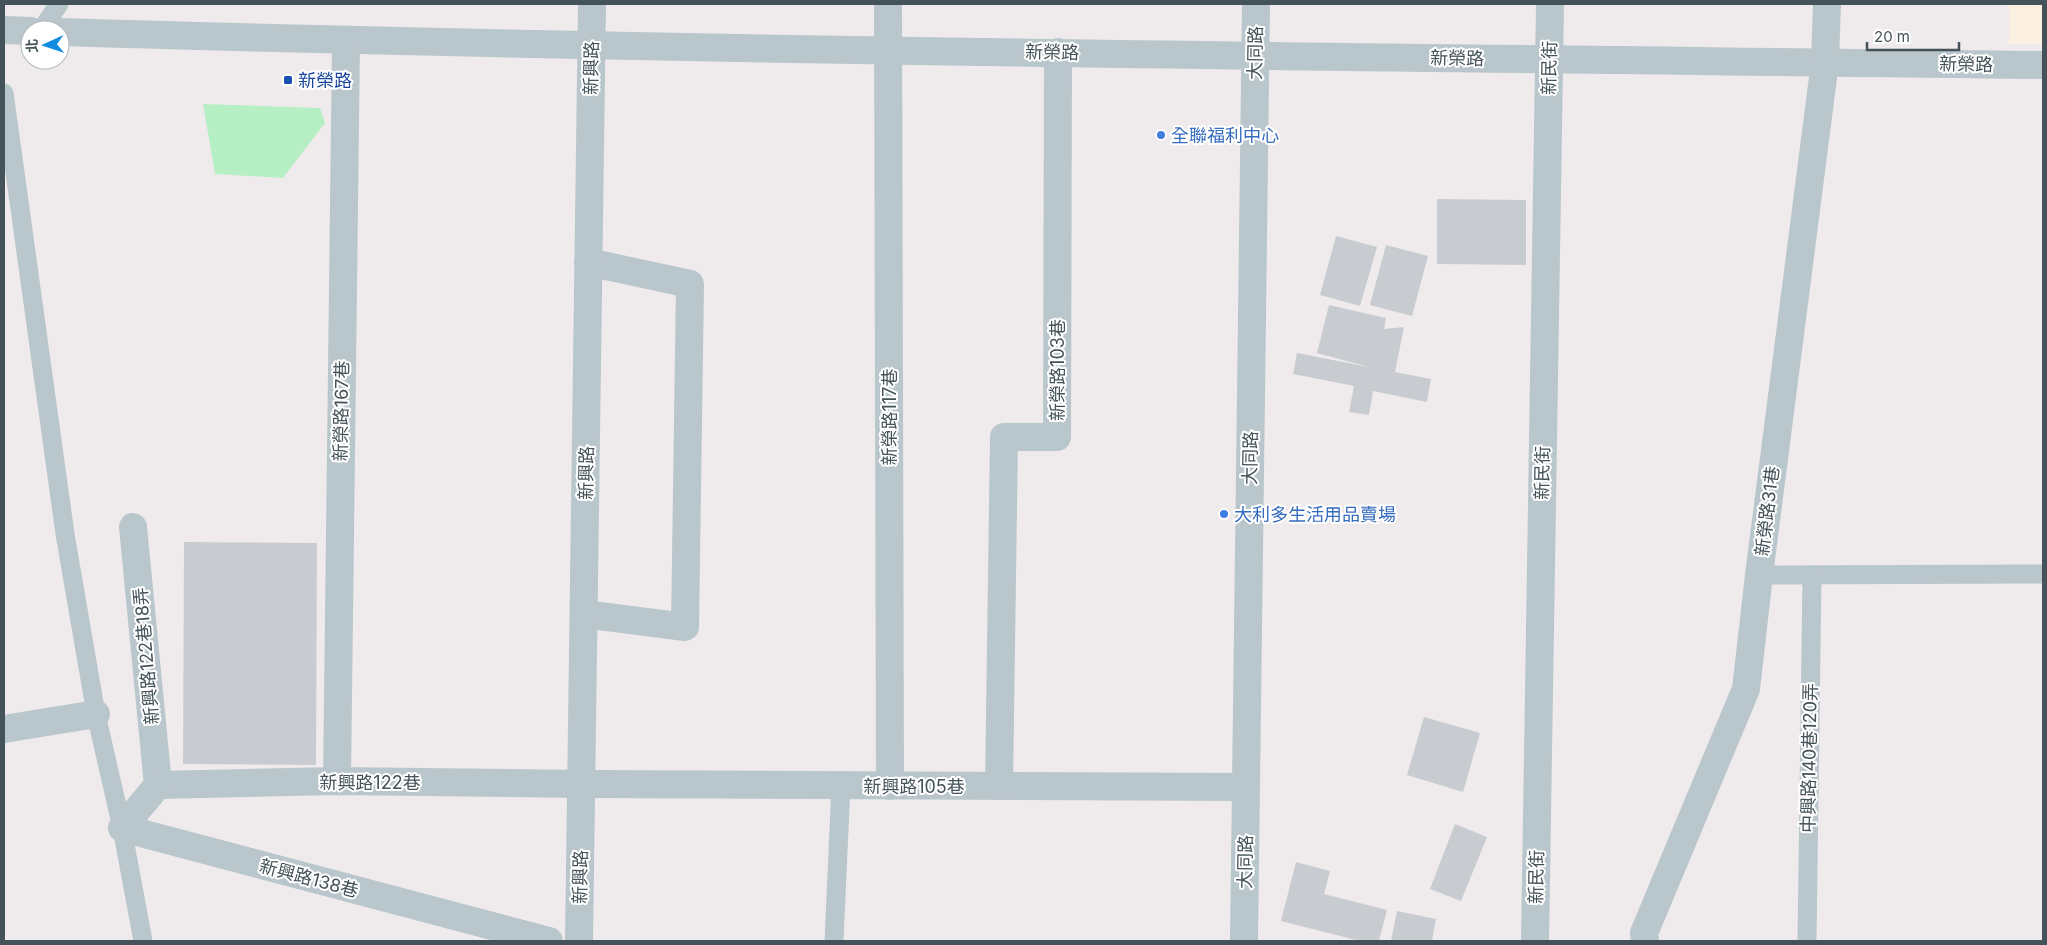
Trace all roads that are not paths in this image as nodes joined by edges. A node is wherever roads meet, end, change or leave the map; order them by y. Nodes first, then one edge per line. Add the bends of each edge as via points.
1 (59, 4) edge
2 (592, 4) edge
3 (888, 4) edge
4 (1256, 4) edge
5 (1550, 4) edge
6 (1826, 4) edge
7 (48, 20) edge
8 (4, 30) edge
9 (20, 31) edge
10 (70, 32) edge
11 (346, 41) junction
12 (591, 45) junction
13 (888, 49) junction
14 (1058, 52) junction
15 (1255, 56) junction
16 (1549, 59) junction
17 (1825, 62) junction
18 (2043, 65) edge
19 (4, 93) edge
20 (588, 262) junction
21 (133, 527) dead end
22 (2043, 574) edge
23 (1759, 575) junction
24 (1812, 575) junction
25 (584, 614) junction
26 (96, 714) junction
27 (4, 729) edge
28 (337, 781) junction
29 (582, 784) junction
30 (158, 785) junction
31 (841, 785) junction
32 (890, 786) junction
33 (999, 786) junction
34 (1246, 787) junction
35 (122, 828) junction
36 (143, 941) edge
37 (549, 941) edge
38 (579, 941) edge
39 (834, 941) edge
40 (1244, 941) edge
41 (1535, 941) edge
42 (1645, 941) edge
43 (1807, 941) edge

1 - 7 lane
2 - 12 street, 新興路
3 - 13 street, 新榮路117巷
4 - 15 street, 大同路
5 - 16 street, 新民街
6 - 17 street, 新榮路31巷
8 - 9 street
10 - 11 street, 新榮路
11 - 12 street, 新榮路
11 - 28 street, 新榮路167巷
12 - 13 street, 新榮路
12 - 20 street, 新興路
13 - 14 street, 新榮路
13 - 32 street, 新榮路117巷
14 - 15 street, 新榮路
14 - 33 street, 新榮路103巷 via 1057,437 1004,437
15 - 16 street, 新榮路
15 - 34 street, 大同路
16 - 17 street, 新榮路
16 - 41 street, 新民街
17 - 18 street, 新榮路
17 - 23 street, 新榮路31巷
19 - 26 lane via 65,534
20 - 25 street, 新興路
20 - 25 street via 690,284 685,627
21 - 30 street, 新興路122巷18弄
22 - 24 lane
23 - 24 lane
23 - 42 street, 新榮路31巷 via 1746,689 1644,933
24 - 43 lane, 中興路140巷120弄
25 - 29 street, 新興路
26 - 27 street
26 - 35 lane
28 - 29 street, 新興路122巷
28 - 30 street, 新興路122巷
29 - 31 street, 新興路105巷
29 - 38 street, 新興路
30 - 35 street
31 - 32 street, 新興路105巷
31 - 39 lane
32 - 33 street, 新興路105巷
33 - 34 street, 新興路105巷
34 - 40 street, 大同路
35 - 36 lane
35 - 37 street, 新興路138巷

